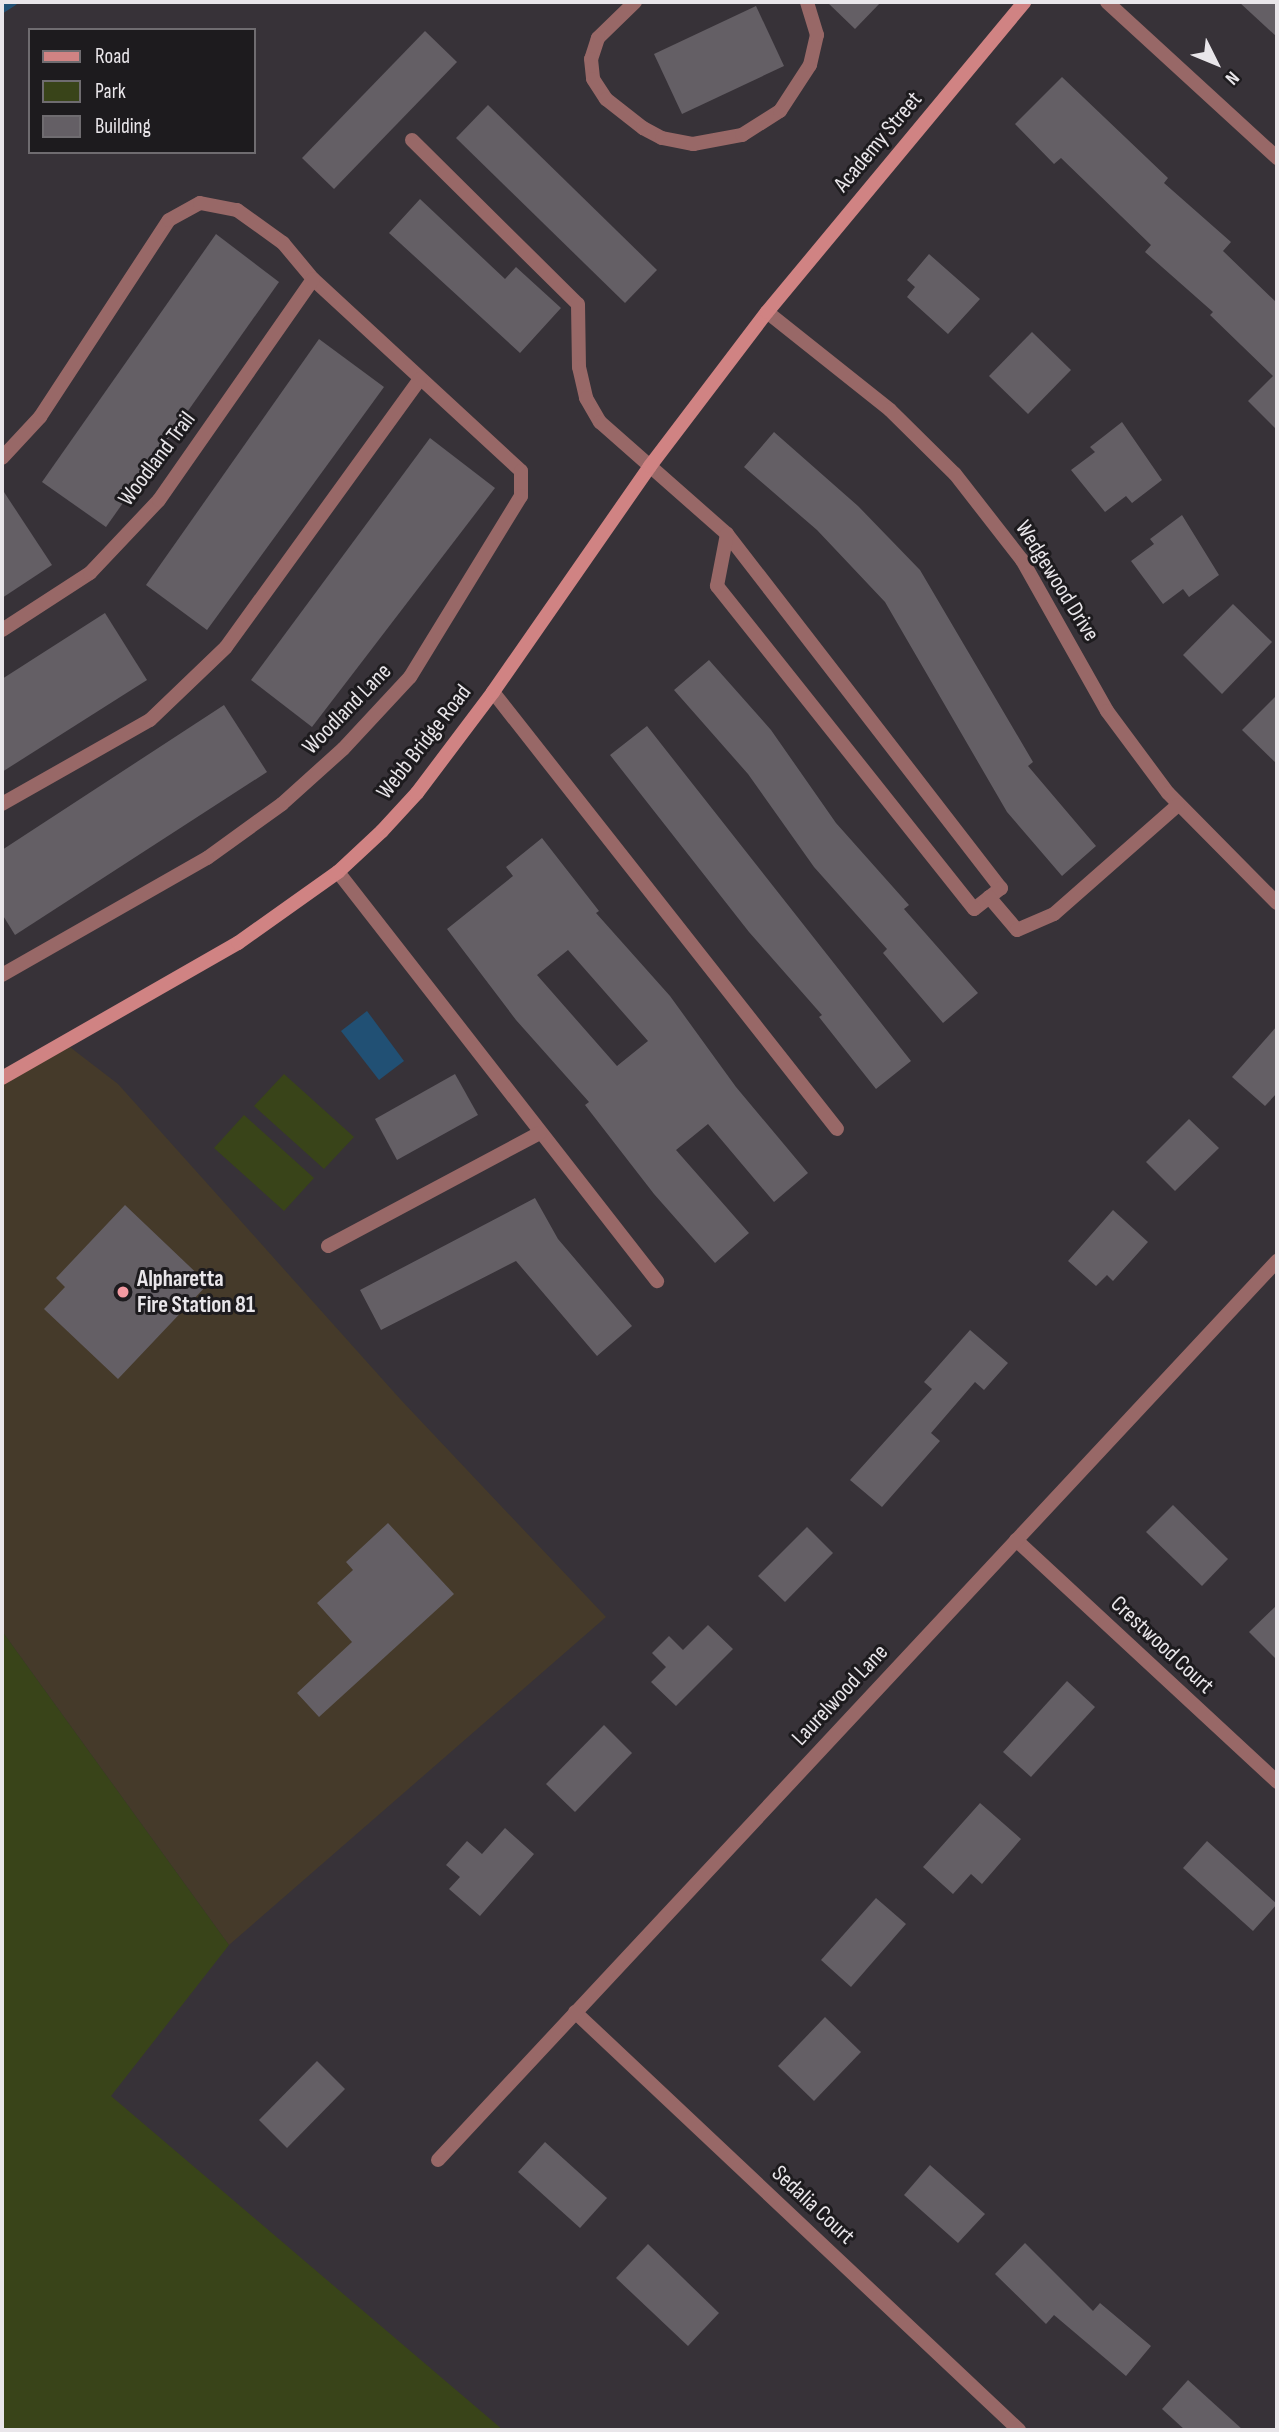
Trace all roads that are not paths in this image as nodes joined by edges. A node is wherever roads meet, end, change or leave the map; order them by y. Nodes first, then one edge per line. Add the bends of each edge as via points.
1 (635, 2) edge
2 (1024, 2) edge
3 (1107, 2) edge
4 (810, 3) edge
5 (412, 140) dead end
6 (1277, 158) edge
7 (313, 279) junction
8 (767, 312) junction
9 (420, 379) junction
10 (2, 458) edge
11 (650, 466) junction
12 (727, 534) junction
13 (2, 630) edge
14 (493, 692) junction
15 (2, 804) edge
16 (1178, 805) junction
17 (338, 872) junction
18 (989, 897) junction
19 (1277, 903) edge
20 (2, 975) edge
21 (2, 1078) edge
22 (837, 1129) dead end
23 (540, 1133) junction
24 (328, 1245) dead end
25 (1277, 1261) edge
26 (657, 1281) dead end
27 (1016, 1540) junction
28 (1277, 1782) edge
29 (575, 2012) junction
30 (438, 2160) dead end
31 (1019, 2430) edge

1 - 4 street via 598,38 591,59 593,79 606,99 643,128 662,138 693,144 742,135 780,111 810,65 817,35
2 - 8 street, Academy Street
3 - 6 street
5 - 11 street via 578,304 579,367 586,398 600,422
7 - 9 street, Woodland Lane
7 - 10 street, Woodland Lane via 283,243 237,210 200,203 169,220 40,416
7 - 13 street, Woodland Trail via 159,500 90,573
8 - 11 street, Webb Bridge Road
8 - 16 street, Wedgewood Drive via 890,410 955,474 1023,560 1107,711
9 - 15 street via 226,647 150,720
9 - 20 street, Woodland Lane via 521,471 521,496 411,677 282,804 207,858
11 - 12 street
11 - 14 street, Webb Bridge Road
12 - 18 street via 1001,888
12 - 18 street via 717,586 974,909
14 - 17 street, Webb Bridge Road via 417,793
14 - 22 street
16 - 18 street via 1054,914 1017,930
16 - 19 street, Wedgewood Drive
17 - 21 street, Webb Bridge Road via 238,943
17 - 23 street
23 - 24 street
23 - 26 street
25 - 27 street, Laurelwood Lane
27 - 28 street, Crestwood Court
27 - 29 street, Laurelwood Lane
29 - 30 street, Laurelwood Lane
29 - 31 street, Sedalia Court

